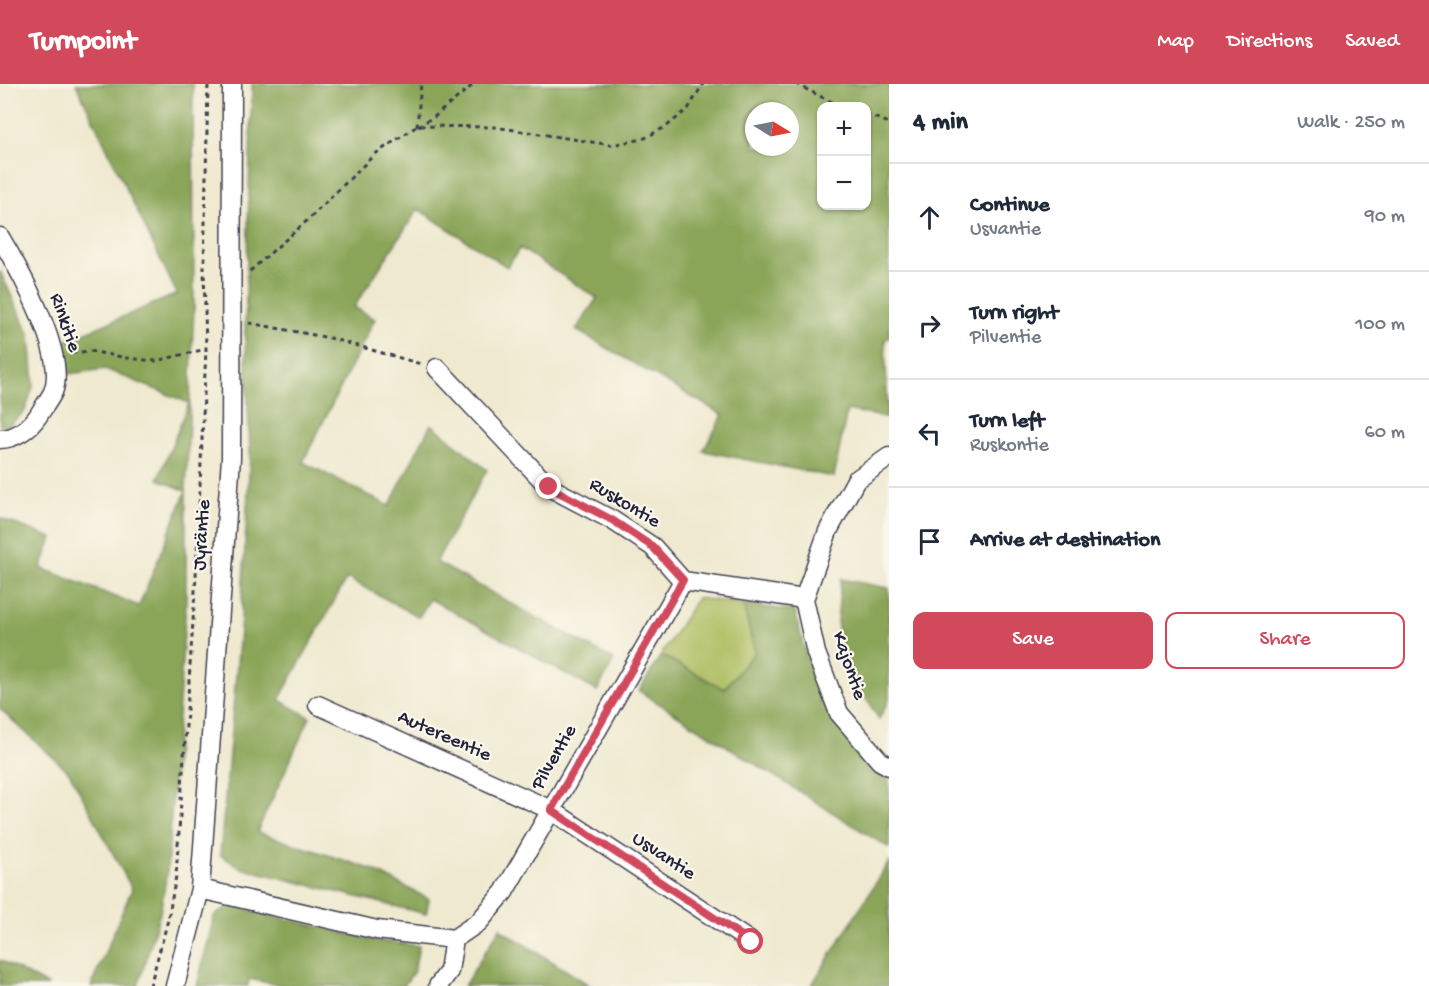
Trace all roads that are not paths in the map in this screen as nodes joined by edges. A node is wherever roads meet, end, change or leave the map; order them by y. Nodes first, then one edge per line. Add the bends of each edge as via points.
1 (232, 84) edge
2 (0, 237) edge
3 (437, 368) road end
4 (0, 439) edge
5 (889, 457) edge
6 (683, 580) junction
7 (804, 599) junction
8 (318, 705) dead end
9 (889, 766) edge
10 (551, 810) junction
11 (200, 889) junction
12 (454, 939) junction
13 (751, 942) dead end
14 (175, 986) edge
15 (438, 986) edge

1 - 11 street, Jyräntie via 231,458
2 - 4 street, Rinkitie via 20,269 56,358 54,391 33,423 10,439
3 - 6 street, Ruskontie via 549,487 653,547
5 - 7 street via 856,480 828,531
6 - 7 street
6 - 10 street, Pilventie
7 - 9 street, Kajontie via 816,653 839,713 880,761
8 - 10 street, Autereentie
10 - 12 street, Pilventie via 504,892 479,922
10 - 13 street, Usvantie
11 - 12 street via 377,930
11 - 14 street, Jyräntie
12 - 15 street via 449,970

